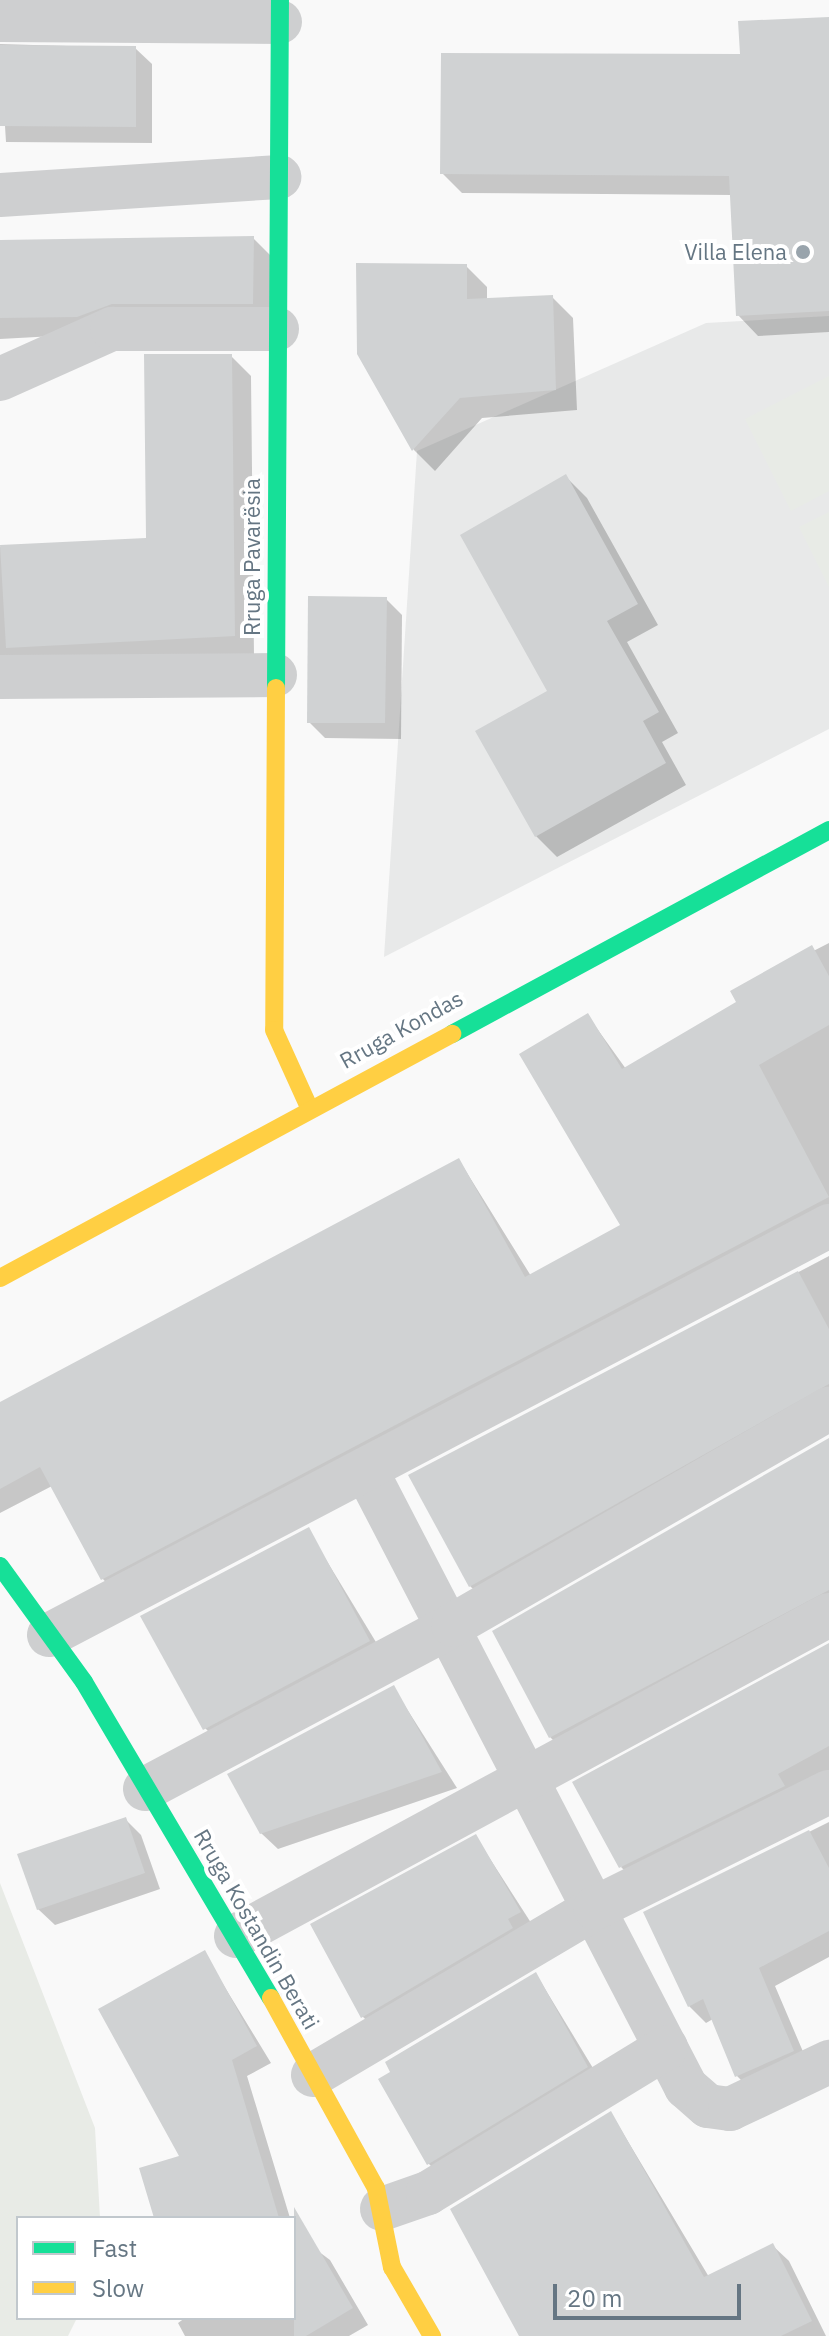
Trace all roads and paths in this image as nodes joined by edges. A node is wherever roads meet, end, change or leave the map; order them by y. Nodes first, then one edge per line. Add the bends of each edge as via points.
1 (280, 11) edge
2 (0, 20) edge
3 (279, 177) junction
4 (0, 195) edge
5 (277, 329) junction
6 (0, 379) edge
7 (275, 675) junction
8 (0, 677) edge
9 (829, 830) edge
10 (309, 1107) junction
11 (829, 1226) edge
12 (0, 1278) edge
13 (829, 1409) edge
14 (367, 1472) junction
15 (0, 1566) edge
16 (829, 1615) edge
17 (453, 1625) junction
18 (49, 1635) junction
19 (527, 1774) junction
20 (145, 1789) junction
21 (829, 1792) edge
22 (595, 1908) junction
23 (236, 1936) junction
24 (666, 2048) junction
25 (829, 2062) edge
26 (313, 2075) junction
27 (382, 2209) junction
28 (432, 2336) edge

1 - 2 street
1 - 3 street, Rruga Pavarësia
3 - 4 street
3 - 5 street, Rruga Pavarësia
5 - 6 street via 112,329
5 - 7 street, Rruga Pavarësia
7 - 8 street
7 - 10 street, Rruga Pavarësia via 274,1030
9 - 10 street, Rruga Kondas
10 - 12 street, Rruga Kondas
11 - 14 street
13 - 17 street
14 - 17 street
14 - 18 street
15 - 18 street, Rruga Kostandin Berati
16 - 19 street
17 - 19 street
17 - 20 street
18 - 20 street, Rruga Kostandin Berati
19 - 22 street
19 - 23 street
20 - 23 street, Rruga Kostandin Berati
21 - 22 street
22 - 24 street
22 - 26 street
23 - 26 street, Rruga Kostandin Berati
24 - 25 street via 686,2087 708,2106 730,2109
24 - 27 street via 428,2193
26 - 27 street, Rruga Kostandin Berati
27 - 28 street, Rruga Kostandin Berati via 392,2267

